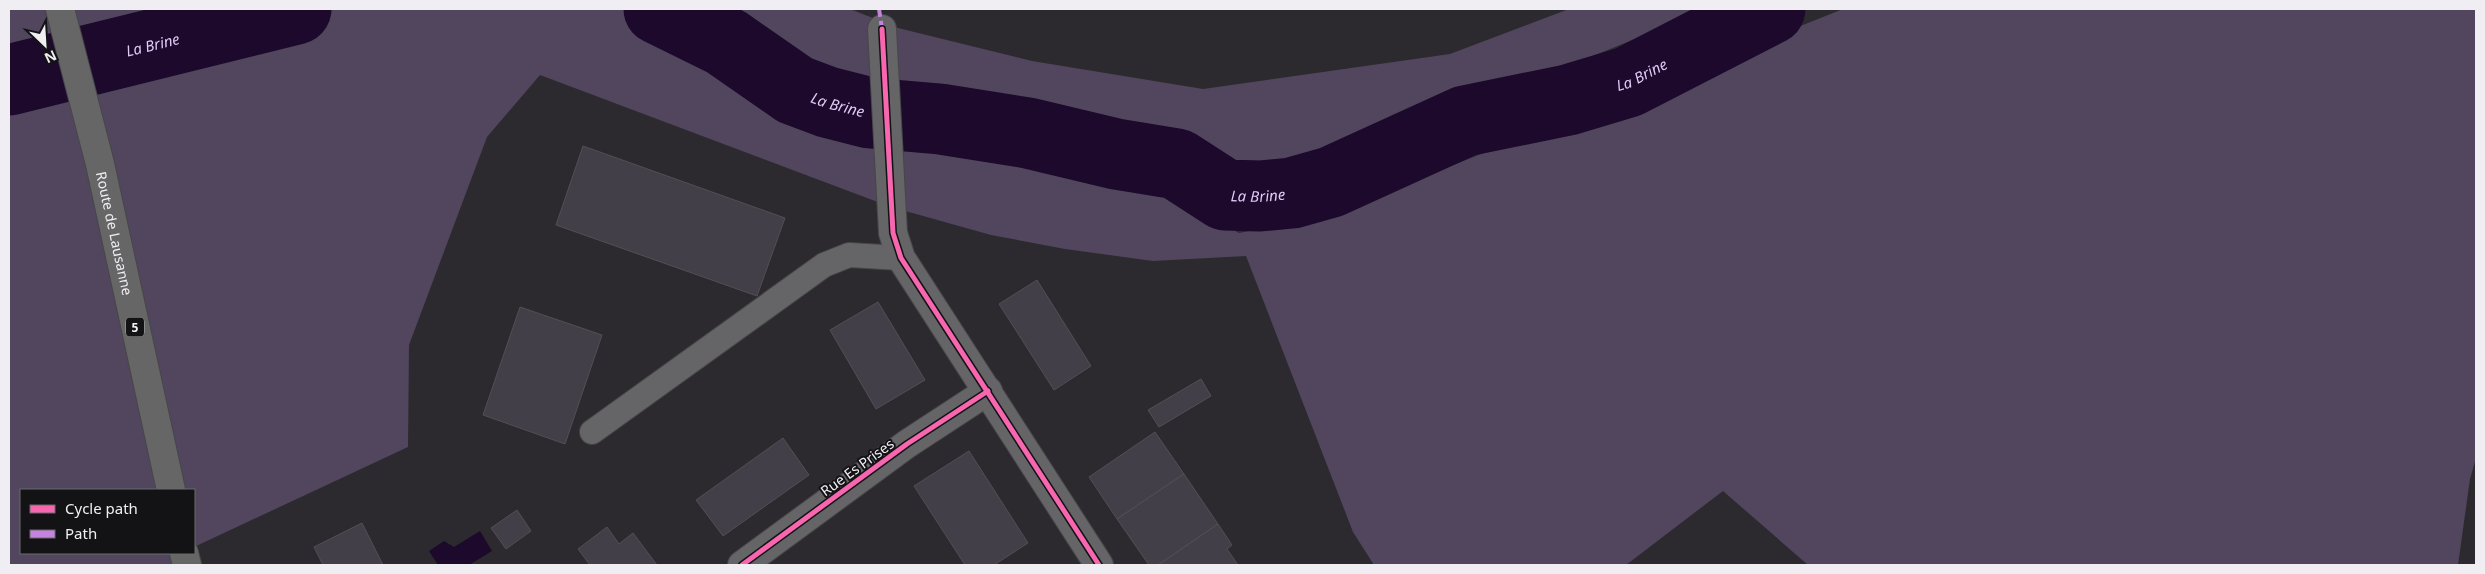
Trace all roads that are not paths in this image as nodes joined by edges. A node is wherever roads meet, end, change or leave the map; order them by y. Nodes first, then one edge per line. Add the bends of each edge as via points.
1 (60, 9) edge
2 (882, 29) dead end
3 (901, 258) junction
4 (988, 391) junction
5 (592, 432) dead end
6 (170, 489) edge
7 (742, 565) edge
8 (1099, 565) edge

1 - 6 main road, Route de Lausanne / 5 via 100,164
2 - 3 street via 893,233
3 - 4 street
3 - 5 lane via 849,255 824,265
4 - 7 street, Rue Es Prises via 907,444
4 - 8 street

